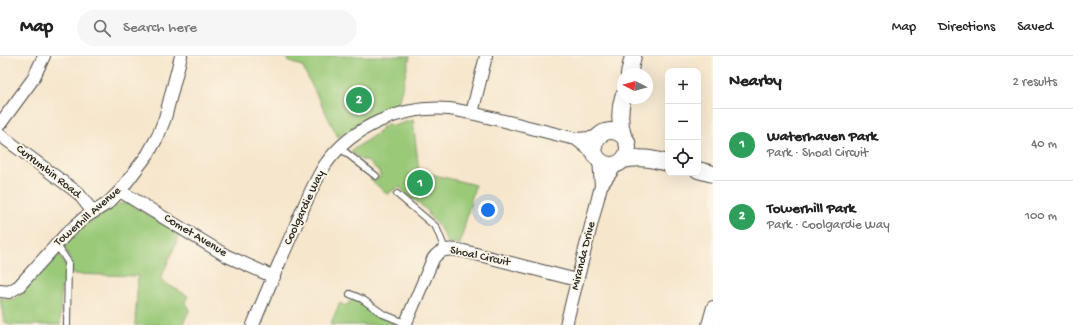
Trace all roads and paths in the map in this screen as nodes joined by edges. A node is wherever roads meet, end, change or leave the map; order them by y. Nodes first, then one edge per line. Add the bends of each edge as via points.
1 (44, 56) edge
2 (181, 56) edge
3 (486, 56) edge
4 (633, 56) edge
5 (630, 68) edge
6 (621, 104) edge
7 (621, 104) edge
8 (472, 113) junction
9 (0, 124) edge
10 (0, 135) edge
11 (601, 135) junction
12 (576, 139) junction
13 (625, 139) junction
14 (340, 148) junction
15 (597, 157) junction
16 (647, 158) junction
17 (621, 162) junction
18 (665, 162) edge
19 (701, 171) edge
20 (713, 174) edge
21 (376, 176) dead end
22 (601, 186) junction
23 (120, 191) junction
24 (396, 194) dead end
25 (93, 212) junction
26 (56, 244) junction
27 (446, 250) junction
28 (274, 277) junction
29 (577, 280) junction
30 (0, 291) edge
31 (350, 294) dead end
32 (713, 307) edge
33 (405, 324) edge
34 (67, 325) edge
35 (252, 325) edge
36 (566, 325) edge
37 (708, 325) edge

1 - 9 street via 33,79
2 - 23 street, Towerhill Avenue via 158,136 148,154
3 - 8 street
4 - 5 street
6 - 11 street via 614,119
7 - 13 street via 620,124
8 - 12 street, Coolgardie Way
8 - 14 street, Coolgardie Way via 440,109 408,111 372,125
10 - 25 street, Currumbin Road via 78,193
11 - 12 street, Coolgardie Way
11 - 13 street via 614,132
11 - 15 street via 594,145
12 - 15 street, Coolgardie Way
13 - 16 street
13 - 17 street via 627,152
14 - 21 lane
14 - 28 street, Coolgardie Way via 316,180
15 - 17 street via 608,165
15 - 22 street, Miranda Drive
16 - 17 street
16 - 18 street
17 - 22 street, Miranda Drive
19 - 20 street
22 - 29 street, Miranda Drive
23 - 25 street, Towerhill Avenue via 108,203
23 - 28 street, Comet Avenue via 227,256
24 - 27 lane via 436,227
25 - 26 street, Towerhill Avenue
26 - 30 street, Towerhill Avenue via 19,286 9,292
26 - 34 lane via 68,262
27 - 29 street, Shoal Circuit via 464,251
27 - 33 street, Shoal Circuit via 439,252 433,259
28 - 35 street, Coolgardie Way
29 - 36 street, Miranda Drive
31 - 33 lane
32 - 37 street

